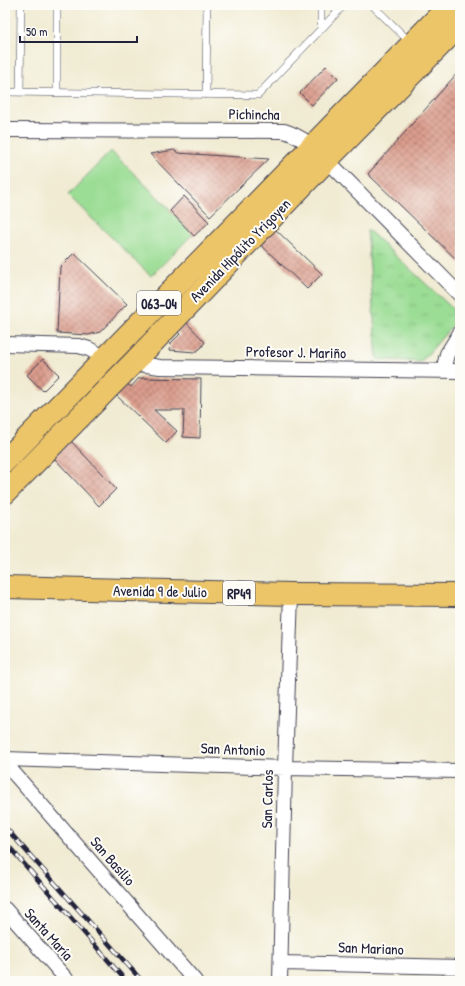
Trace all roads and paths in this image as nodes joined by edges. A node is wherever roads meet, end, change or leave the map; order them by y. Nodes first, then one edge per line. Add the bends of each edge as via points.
1 (21, 5) edge
2 (58, 5) edge
3 (207, 5) edge
4 (321, 5) edge
5 (344, 5) edge
6 (372, 5) edge
7 (450, 5) edge
8 (321, 29) junction
9 (451, 37) edge
10 (412, 44) junction
11 (5, 92) edge
12 (20, 92) junction
13 (56, 93) junction
14 (206, 95) junction
15 (5, 130) edge
16 (320, 153) junction
17 (460, 295) edge
18 (460, 333) edge
19 (5, 344) edge
20 (106, 358) junction
21 (133, 363) junction
22 (443, 371) junction
23 (460, 371) edge
24 (5, 461) edge
25 (5, 493) edge
26 (10, 585) edge
27 (291, 594) junction
28 (460, 595) edge
29 (5, 759) edge
30 (5, 763) edge
31 (285, 768) junction
32 (460, 771) edge
33 (7, 916) edge
34 (281, 962) junction
35 (460, 968) edge
36 (68, 981) edge
37 (195, 981) edge
38 (280, 981) edge

1 - 12 lane
2 - 13 lane
3 - 14 lane
4 - 8 lane
5 - 8 lane
6 - 10 lane
7 - 10 main road, Avenida Hipólito Yrigoyen / 063-04
8 - 14 lane via 258,95
9 - 16 main road, Avenida Hipólito Yrigoyen / 063-04
10 - 16 main road, Avenida Hipólito Yrigoyen / 063-04
11 - 12 lane
12 - 13 lane
13 - 14 lane
15 - 16 street, Pichincha via 284,131 294,134
16 - 17 street, Pichincha
16 - 20 main road, Avenida Hipólito Yrigoyen / 063-04
16 - 21 main road, Avenida Hipólito Yrigoyen / 063-04
18 - 22 street via 447,354
19 - 20 street via 79,346
20 - 24 main road, Avenida Hipólito Yrigoyen / 063-04
21 - 22 street, Profesor J. Mariño via 160,367
21 - 25 main road, Avenida Hipólito Yrigoyen / 063-04
22 - 23 street, Profesor J. Mariño
26 - 27 main road, Avenida 9 de Julio / RP49
27 - 28 main road, Avenida 9 de Julio / RP49
27 - 31 street, San Carlos
29 - 31 street, San Antonio
30 - 37 street, San Basilio
31 - 32 street, San Antonio
31 - 34 street, San Carlos
33 - 36 street, Santa María
34 - 35 street, San Mariano
34 - 38 street, San Carlos

